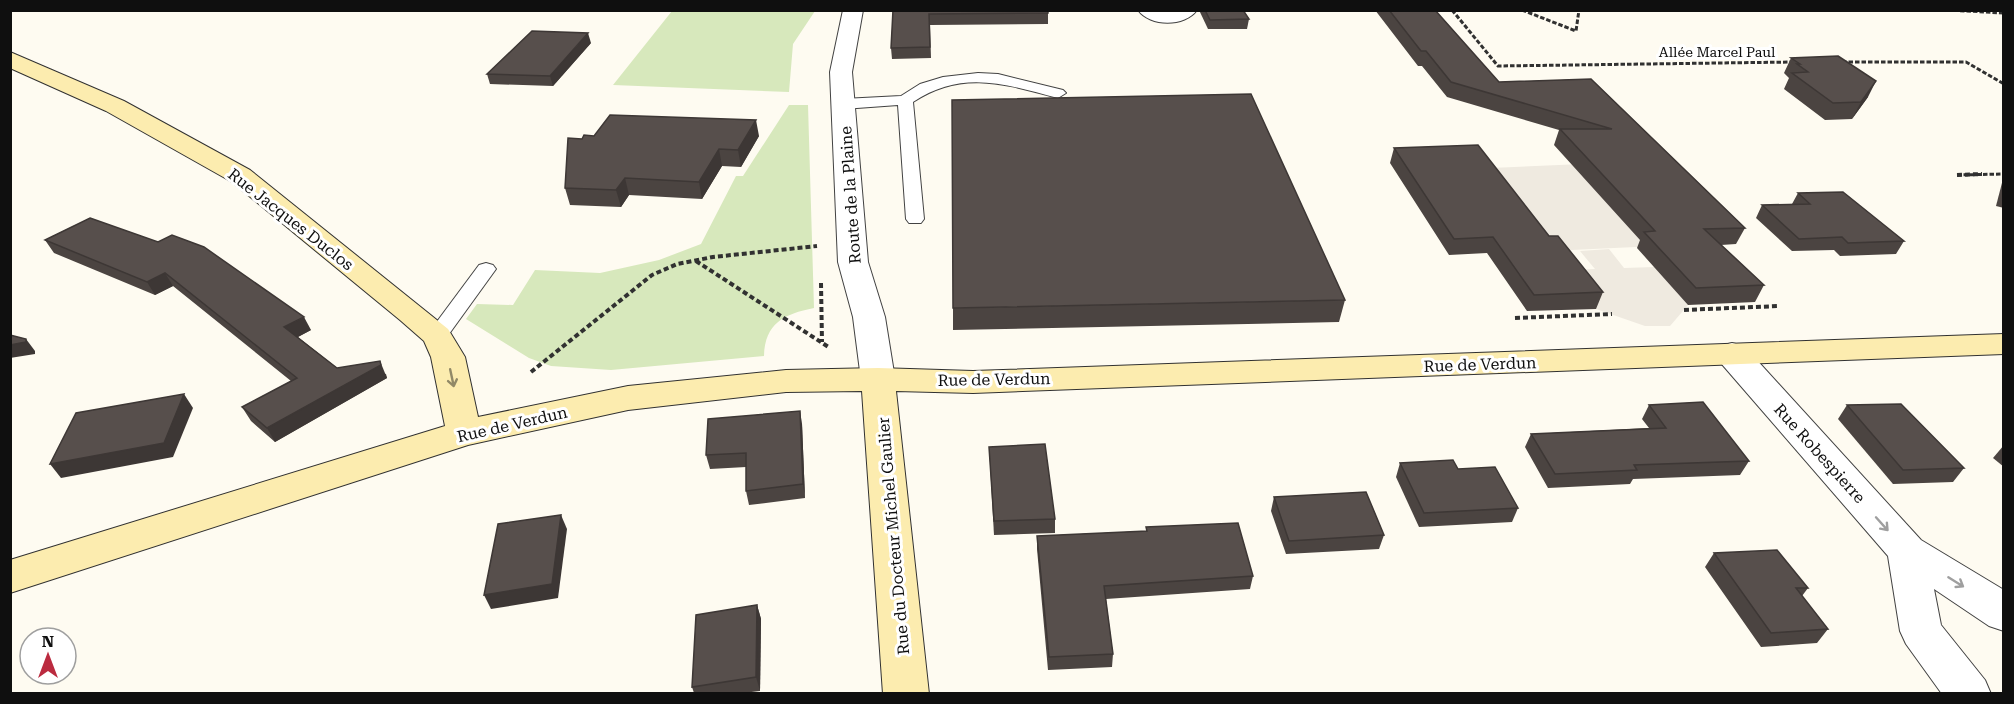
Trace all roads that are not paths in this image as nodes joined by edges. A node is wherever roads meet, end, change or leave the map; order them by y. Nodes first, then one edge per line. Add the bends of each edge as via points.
1 (853, 10) edge
2 (1148, 10) edge
3 (1187, 10) edge
4 (10, 59) edge
5 (1058, 93) dead end
6 (905, 100) junction
7 (843, 104) junction
8 (915, 219) dead end
9 (486, 269) dead end
10 (437, 336) junction
11 (2004, 344) edge
12 (1732, 354) junction
13 (878, 379) junction
14 (464, 433) junction
15 (1907, 551) junction
16 (10, 577) edge
17 (2004, 614) edge
18 (906, 693) edge
19 (1969, 693) edge

1 - 7 street, Route de la Plaine via 841,72
2 - 3 street via 1165,16
4 - 10 street, Rue Jacques Duclos via 115,106 241,176
5 - 6 lane via 978,77 925,87
6 - 7 lane
6 - 8 lane
7 - 13 street, Route de la Plaine via 853,262 869,317
9 - 10 lane
10 -> 14 street, Rue Jacques Duclos via 448,357
11 - 12 street, Rue de Verdun
12 - 13 street, Rue de Verdun via 973,382
12 -> 15 street, Rue Robespierre
13 - 14 street, Rue de Verdun via 786,381 628,398
13 - 18 street, Rue du Docteur Michel Gaulier
14 - 16 street, Rue de Verdun
15 -> 17 street, Rue Robespierre
15 - 19 street via 1922,630

